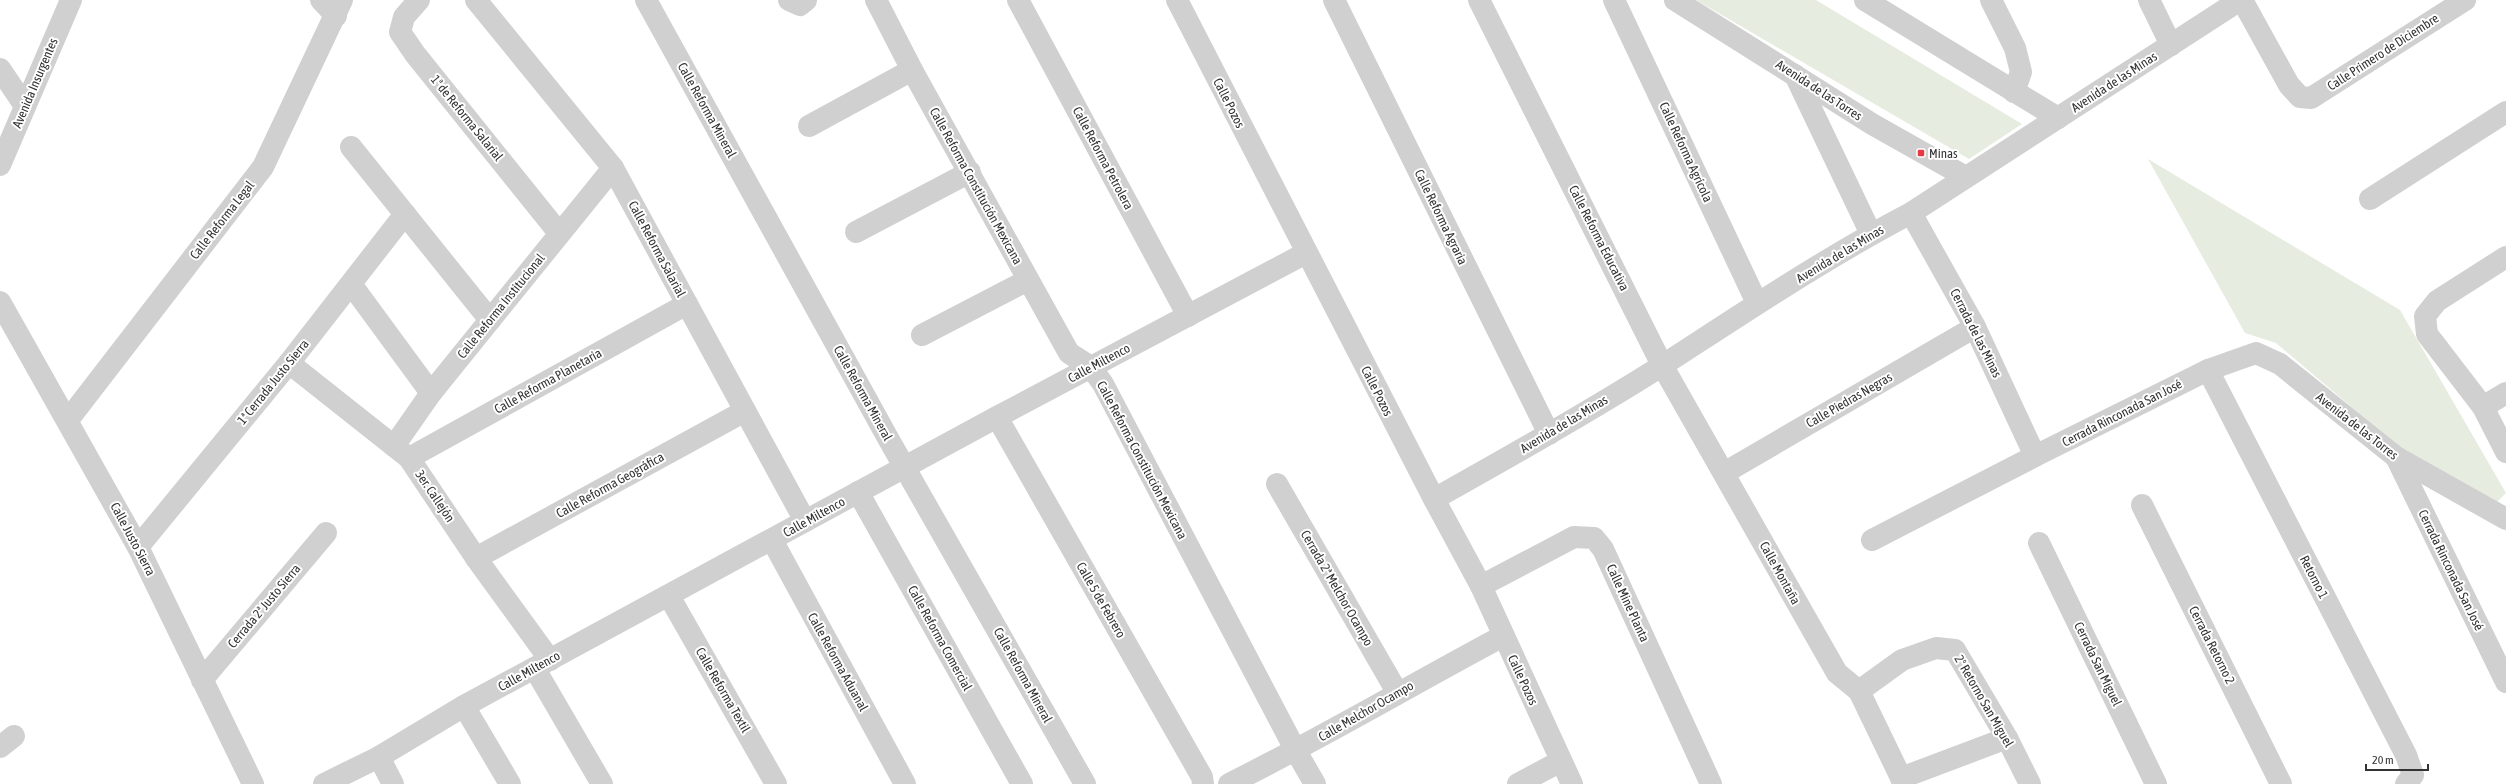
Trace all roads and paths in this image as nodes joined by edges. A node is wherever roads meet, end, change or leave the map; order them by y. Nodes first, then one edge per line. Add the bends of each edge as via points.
1 (71, 0) edge
2 (321, 0) edge
3 (419, 0) edge
4 (476, 0) edge
5 (646, 0) edge
6 (876, 0) edge
7 (1018, 0) edge
8 (1177, 0) edge
9 (1334, 0) edge
10 (1479, 0) edge
11 (1614, 0) edge
12 (1675, 0) edge
13 (1991, 0) edge
14 (2149, 0) edge
15 (2241, 0) edge
16 (2465, 0) edge
17 (1873, 3) edge
18 (339, 8) edge
19 (2171, 45) junction
20 (0, 69) edge
21 (912, 70) junction
22 (1795, 75) junction
23 (2014, 92) junction
24 (25, 106) junction
25 (2506, 112) edge
26 (2058, 118) junction
27 (809, 126) dead end
28 (351, 147) dead end
29 (0, 165) edge
30 (613, 168) junction
31 (970, 172) junction
32 (1966, 177) junction
33 (2370, 199) dead end
34 (1911, 213) junction
35 (406, 214) junction
36 (856, 232) dead end
37 (559, 233) junction
38 (1871, 234) junction
39 (1306, 253) junction
40 (2506, 257) edge
41 (1028, 280) junction
42 (350, 284) junction
43 (0, 302) edge
44 (1757, 303) junction
45 (687, 304) junction
46 (1188, 316) junction
47 (490, 320) junction
48 (1975, 327) junction
49 (922, 335) dead end
50 (289, 363) junction
51 (1662, 365) junction
52 (1091, 367) junction
53 (2208, 370) junction
54 (431, 393) junction
55 (2506, 393) edge
56 (2483, 407) junction
57 (743, 412) junction
58 (997, 417) junction
59 (68, 420) junction
60 (1549, 434) junction
61 (402, 452) junction
62 (2506, 452) edge
63 (2035, 456) junction
64 (2396, 458) junction
65 (906, 467) junction
66 (1724, 473) junction
67 (1277, 484) dead end
68 (858, 492) junction
69 (1434, 499) junction
70 (2142, 505) dead end
71 (2506, 519) edge
72 (805, 521) junction
73 (326, 533) dead end
74 (772, 540) junction
75 (1872, 540) dead end
76 (2040, 543) dead end
77 (138, 547) junction
78 (476, 558) junction
79 (1481, 586) junction
80 (669, 596) junction
81 (1503, 636) junction
82 (542, 664) junction
83 (202, 680) junction
84 (2506, 682) edge
85 (1858, 691) junction
86 (1397, 692) junction
87 (464, 706) junction
88 (2007, 738) junction
89 (1296, 751) junction
90 (379, 757) junction
91 (1561, 761) junction
92 (1903, 781) edge
93 (253, 784) edge
94 (324, 784) edge
95 (393, 784) edge
96 (510, 784) edge
97 (602, 784) edge
98 (776, 784) edge
99 (905, 784) edge
100 (1022, 784) edge
101 (1085, 784) edge
102 (1203, 784) edge
103 (1229, 784) edge
104 (1315, 784) edge
105 (1518, 784) edge
106 (1572, 784) edge
107 (1711, 784) edge
108 (2030, 784) edge
109 (2156, 784) edge
110 (2281, 784) edge
111 (2406, 784) edge

1 - 24 street, Avenida Insurgentes
2 - 18 street
3 - 37 street, 1ª de Reforma Salarial via 404,17 400,32
4 - 30 street, Calle Reforma Salarial
5 - 65 street, Calle Reforma Mineral
6 - 21 street, Calle Reforma Constitución Mexicana
7 - 46 street, Calle Reforma Petrolera
8 - 39 street, Calle Pozos
9 - 60 street, Calle Reforma Agraria
10 - 51 street, Calle Reforma Educativa
11 - 44 street, Calle Reforma Agrícola
12 - 22 street, Avenida de las Torres
13 - 23 street via 2015,48 2020,72
14 - 19 street
15 - 16 street, Calle Primero de Diciembre via 2289,84 2300,97 2311,98
15 - 19 street, Avenida de las Minas
17 - 23 street
18 - 59 street, Calle Reforma Legal via 263,167
19 - 26 street, Avenida de las Minas
20 - 24 street
21 - 27 street
21 - 31 street, Calle Reforma Constitución Mexicana
22 - 32 street, Avenida de las Torres via 1872,124
22 - 38 street
23 - 26 street
24 - 29 street, Avenida Insurgentes
25 - 33 street
26 - 32 street, Avenida de las Minas
28 - 35 street
30 - 37 street, Calle Reforma Institucional
30 - 45 street, Calle Reforma Salarial
31 - 36 street
31 - 41 street, Calle Reforma Constitución Mexicana
32 - 34 street, Avenida de las Minas
34 - 38 street, Avenida de las Minas
34 - 48 street, Cerrada de las Minas
35 - 42 street, 1ª Cerrada Justo Sierra
35 - 47 street
37 - 47 street, Calle Reforma Institucional
38 - 44 street, Avenida de las Minas
39 - 46 street, Calle Miltenco
39 - 69 street, Calle Pozos
40 - 56 street via 2437,301 2425,316 2427,334
41 - 49 street
41 - 52 street, Calle Reforma Constitución Mexicana via 1069,353
42 - 50 street, 1ª Cerrada Justo Sierra
42 - 54 street
43 - 59 street, Calle Justo Sierra
44 - 51 street, Avenida de las Minas
45 - 57 street, Calle Reforma Salarial
45 - 61 street, Calle Reforma Planetaria
46 - 52 street, Calle Miltenco
47 - 54 street, Calle Reforma Institucional
48 - 63 street, Cerrada de las Minas
48 - 66 street, Calle Piedras Negras
50 - 61 street, 3er. Callejón
50 - 77 street, 1ª Cerrada Justo Sierra
51 - 60 street, Avenida de las Minas
51 - 66 street, Calle Reforma Educativa
52 - 58 street, Calle Miltenco
52 - 89 street, Calle Reforma Constitución Mexicana via 1103,384
53 - 63 street, Cerrada Rinconada San José
53 - 64 street, Avenida de las Torres via 2256,353 2280,364
53 - 111 street, Retorno 1 via 2406,755 2413,775
54 - 61 street, Calle Reforma Institucional
55 - 56 street
56 - 62 street
57 - 72 street, Calle Reforma Salarial
57 - 78 street, Calle Reforma Geográfica
58 - 65 street, Calle Miltenco
58 - 102 street, Calle 5 de Febrero via 1202,777
59 - 77 street, Calle Justo Sierra
60 - 69 street, Avenida de las Minas
61 - 78 street, 3er. Callejón
63 - 75 street, Cerrada Rinconada San José
64 - 71 street, Avenida de las Torres
64 - 84 street, Cerrada Rinconada San José
65 - 68 street, Calle Miltenco
65 - 101 street, Calle Reforma Mineral
66 - 85 street, Calle Montaña via 1837,673
67 - 86 street, Cerrada 2ª Melchor Ocampo
68 - 72 street, Calle Miltenco
68 - 100 street, Calle Reforma Comercial
69 - 79 street, Calle Pozos
70 - 110 street, Cerrada Retorno 2
72 - 74 street, Calle Miltenco
73 - 83 street, Cerrada 2ª Justo Sierra
74 - 80 street, Calle Miltenco
74 - 99 street, Calle Reforma Aduanal
76 - 109 street, Cerrada San Miguel
77 - 83 street, Calle Justo Sierra
78 - 82 street, 3er. Callejón
79 - 81 street, Calle Pozos
79 - 107 street, Calle Mine Planta via 1574,537 1594,538 1603,549
80 - 82 street, Calle Miltenco
80 - 98 street, Calle Reforma Textil
81 - 86 street, Calle Melchor Ocampo
81 - 91 street, Calle Pozos
82 - 87 street, Calle Miltenco
82 - 97 street, 3er. Callejón
83 - 93 street, Calle Justo Sierra
85 - 88 street, 2º Retorno San Miguel via 1902,660 1936,648 1955,650
85 - 92 street
86 - 89 street, Calle Melchor Ocampo
87 - 90 street, Calle Miltenco
87 - 96 street
88 - 92 street
88 - 108 street, 2º Retorno San Miguel
89 - 103 street, Calle Melchor Ocampo
89 - 104 street, Calle Reforma Constitución Mexicana
90 - 94 street, Calle Miltenco
90 - 95 street
91 - 105 street
91 - 106 street, Calle Pozos

